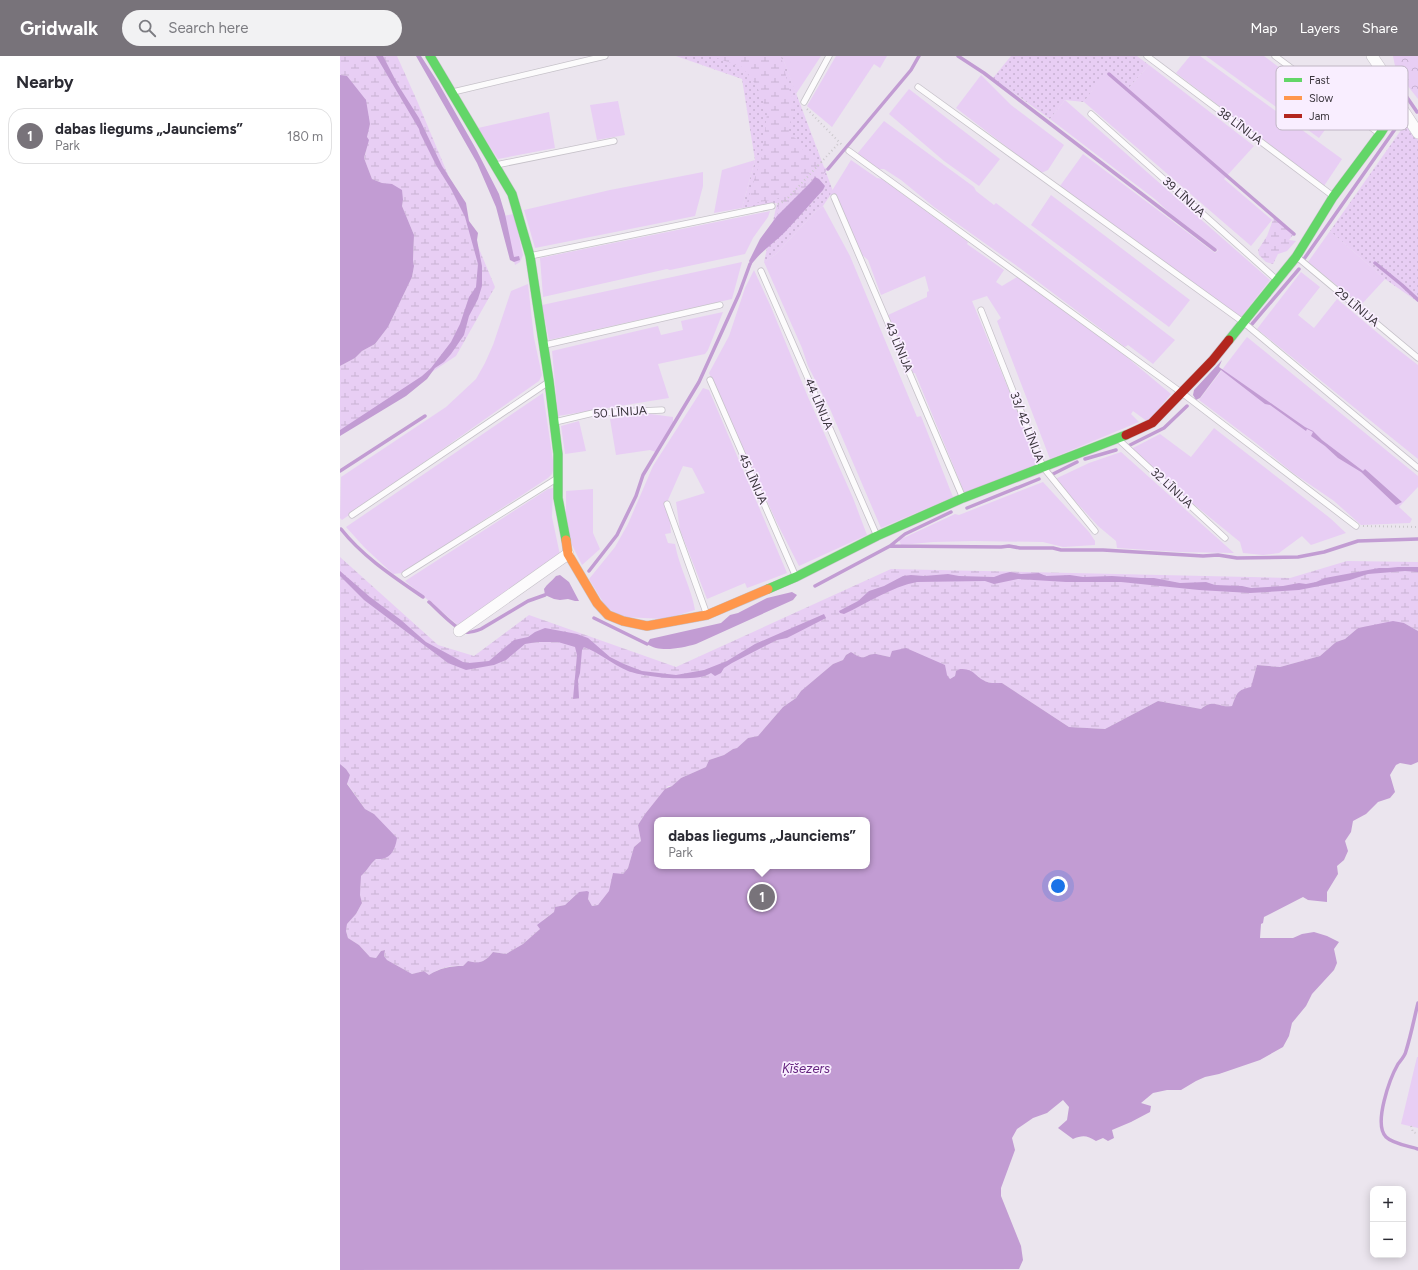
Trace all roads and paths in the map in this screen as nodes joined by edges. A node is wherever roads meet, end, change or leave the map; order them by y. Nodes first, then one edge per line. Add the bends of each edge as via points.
1 (430, 56) edge
2 (605, 56) edge
3 (829, 56) edge
4 (1146, 56) edge
5 (1275, 56) edge
6 (1372, 56) edge
7 (1288, 66) edge
8 (1379, 66) edge
9 (918, 87) dead end
10 (452, 92) junction
11 (804, 102) joint
12 (1091, 114) dead end
13 (1408, 118) edge
14 (1375, 130) edge
15 (1383, 130) edge
16 (1418, 133) edge
17 (1380, 134) junction
18 (614, 141) dead end
19 (839, 143) junction
20 (842, 146) dead end
21 (849, 151) dead end
22 (496, 165) junction
23 (1333, 196) junction
24 (834, 197) dead end
25 (772, 206) joint
26 (530, 256) junction
27 (1296, 257) junction
28 (762, 271) dead end
29 (1277, 280) junction
30 (720, 305) dead end
31 (982, 310) dead end
32 (1243, 322) junction
33 (543, 345) junction
34 (1418, 358) edge
35 (710, 380) dead end
36 (549, 381) junction
37 (1182, 393) junction
38 (662, 410) dead end
39 (554, 422) junction
40 (1118, 439) junction
41 (1043, 467) junction
42 (1418, 468) edge
43 (558, 478) junction
44 (963, 498) junction
45 (667, 504) dead end
46 (352, 515) dead end
47 (1356, 526) joint
48 (1418, 527) edge
49 (1095, 531) dead end
50 (877, 536) junction
51 (1225, 538) dead end
52 (568, 554) junction
53 (405, 574) dead end
54 (796, 577) junction
55 (707, 615) junction
56 (459, 631) dead end
57 (1411, 1126) dead end
58 (1418, 1134) edge

1 - 10 street
2 - 10 lane
3 - 11 lane
4 - 23 lane, 38 LĪNIJA
5 - 7 lane
6 - 8 street
9 - 32 lane
10 - 22 street
11 - 19 path via 806,108
12 - 29 lane, 39 LĪNIJA
13 - 16 street
14 - 17 lane
15 - 17 street
17 - 23 street
18 - 22 lane
19 - 20 path
19 - 25 path via 785,201
21 - 37 lane
22 - 26 street via 512,194
23 - 27 street
24 - 44 lane, 43 LĪNIJA
25 - 26 lane
26 - 33 street
27 - 29 street
27 - 34 lane, 29 LĪNIJA
28 - 50 lane, 44 LĪNIJA
29 - 32 street
30 - 33 lane
31 - 41 lane, 33/ 42 LĪNIJA
32 - 37 street
32 - 42 lane
33 - 36 street
35 - 54 lane, 45 LĪNIJA
36 - 39 street
36 - 46 lane
37 - 40 street via 1152,423
37 - 47 lane
38 - 39 lane, 50 LĪNIJA via 593,413
39 - 43 street
40 - 41 street
40 - 51 lane, 32 LĪNIJA
41 - 44 street
41 - 49 lane, 33/ 42 LĪNIJA
43 - 52 street via 558,498
43 - 53 lane
44 - 50 street
45 - 55 lane
47 - 48 path
50 - 54 street
52 - 55 street via 597,603 608,615 647,626
52 - 56 street
54 - 55 street
57 - 58 path via 1413,1132

